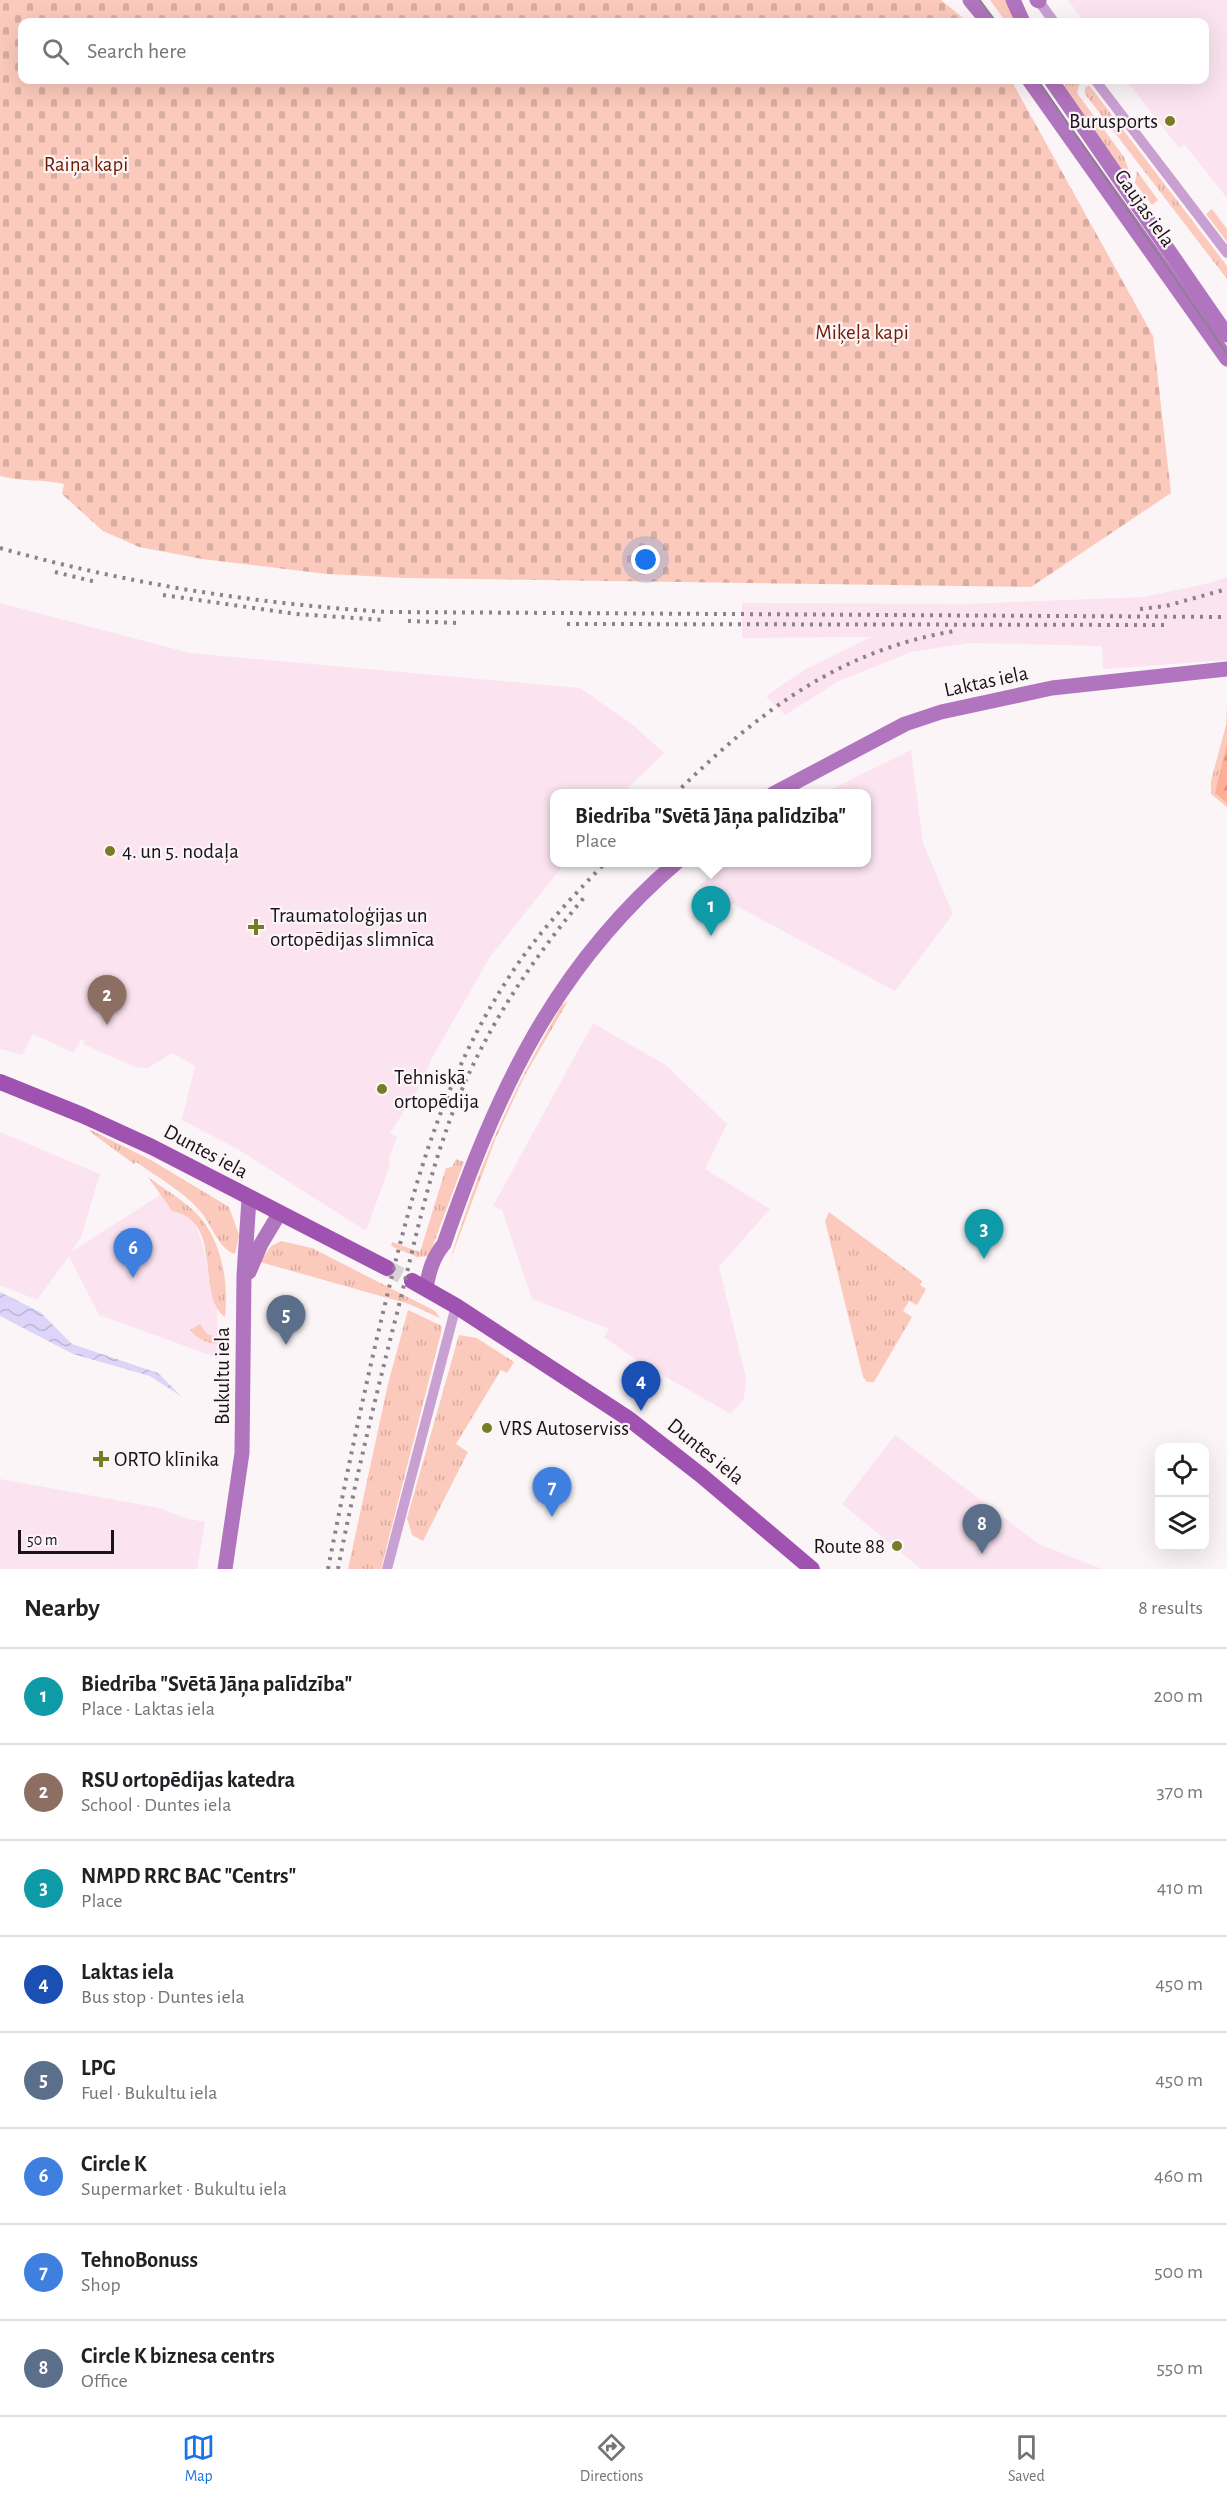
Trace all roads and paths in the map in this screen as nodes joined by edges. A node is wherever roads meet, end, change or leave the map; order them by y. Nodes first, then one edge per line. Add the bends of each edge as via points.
1 (970, 0) edge
2 (1013, 0) edge
3 (1038, 0) edge
4 (985, 18) edge
5 (1021, 18) edge
6 (1051, 18) edge
7 (1032, 84) edge
8 (1055, 84) edge
9 (1098, 84) edge
10 (1227, 253) edge
11 (1227, 335) edge
12 (1227, 359) edge
13 (1227, 669) edge
14 (782, 789) edge
15 (672, 867) edge
16 (0, 1082) edge
17 (249, 1199) junction
18 (279, 1214) junction
19 (387, 1268) tunnel mouth
20 (419, 1285) joint
21 (244, 1289) junction
22 (456, 1306) junction
23 (225, 1569) edge
24 (387, 1569) edge
25 (812, 1569) edge

1 - 4 street
2 - 5 street
3 - 6 street
7 - 12 street, Gaujas iela
8 - 11 street, Gaujas iela
9 - 10 street, Gaujas iela
13 - 14 street, Laktas iela via 1063,687 941,712 905,724
15 - 20 street via 615,921 546,1014 492,1116 444,1244
16 - 17 main road, Duntes iela via 152,1147
17 - 18 main road, Duntes iela
17 - 21 street, Bukultu iela
18 - 19 main road, Duntes iela
18 - 21 street, Bukultu iela via 261,1244
20 - 22 main road, Duntes iela
21 - 23 street, Bukultu iela via 242,1453
22 - 24 street
22 - 25 main road, Duntes iela via 662,1444

